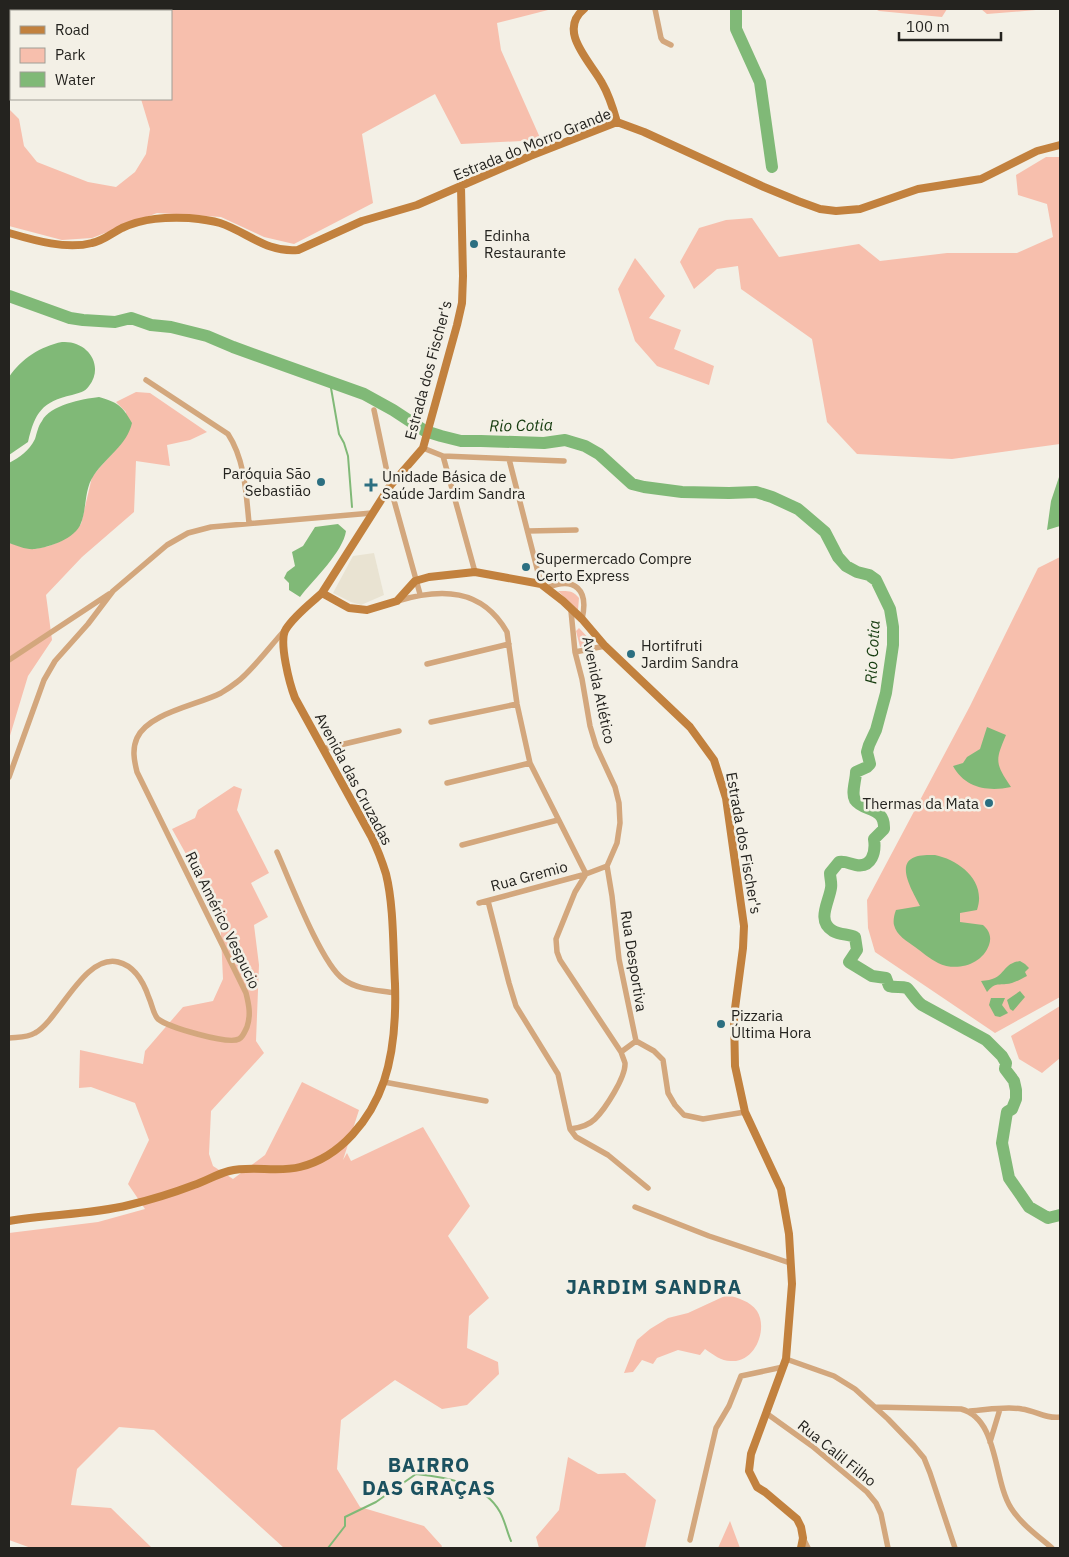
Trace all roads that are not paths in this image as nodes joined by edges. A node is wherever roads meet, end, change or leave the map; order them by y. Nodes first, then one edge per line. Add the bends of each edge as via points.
1 (584, 9) edge
2 (655, 9) edge
3 (671, 45) dead end
4 (617, 122) junction
5 (1060, 145) edge
6 (461, 187) junction
7 (9, 233) edge
8 (146, 380) dead end
9 (374, 410) dead end
10 (423, 448) junction
11 (443, 456) junction
12 (509, 459) junction
13 (564, 461) dead end
14 (390, 486) junction
15 (372, 513) junction
16 (249, 523) junction
17 (576, 530) dead end
18 (528, 531) junction
19 (475, 572) junction
20 (415, 581) junction
21 (544, 586) junction
22 (113, 591) junction
23 (322, 593) junction
24 (420, 594) junction
25 (397, 601) junction
26 (571, 611) junction
27 (582, 620) junction
28 (284, 630) junction
29 (509, 644) junction
30 (605, 646) junction
31 (575, 652) junction
32 (9, 660) edge
33 (427, 664) dead end
34 (517, 704) junction
35 (431, 722) dead end
36 (399, 731) dead end
37 (323, 749) junction
38 (530, 763) junction
39 (9, 777) edge
40 (447, 783) dead end
41 (558, 820) junction
42 (462, 845) dead end
43 (277, 852) dead end
44 (607, 866) junction
45 (586, 874) junction
46 (488, 901) junction
47 (479, 903) dead end
48 (395, 993) junction
49 (9, 1038) edge
50 (636, 1041) junction
51 (621, 1052) junction
52 (384, 1082) junction
53 (486, 1101) dead end
54 (745, 1112) junction
55 (570, 1129) junction
56 (648, 1188) dead end
57 (635, 1207) dead end
58 (9, 1221) edge
59 (790, 1263) junction
60 (785, 1363) junction
61 (875, 1407) junction
62 (1000, 1409) junction
63 (970, 1411) junction
64 (766, 1413) junction
65 (1060, 1417) edge
66 (990, 1442) junction
67 (803, 1538) junction
68 (690, 1540) dead end
69 (801, 1548) edge
70 (808, 1548) edge
71 (888, 1548) edge
72 (955, 1548) edge
73 (1052, 1548) edge

1 - 4 street via 576,18 575,40 607,92
2 - 3 street via 661,38
4 - 5 street, Estrada do Morro Grande via 798,201 836,211 860,209 918,189 981,179 1037,151
4 - 6 street, Estrada do Morro Grande
6 - 7 street, Estrada do Morro Grande via 417,205 362,221 298,250 274,249 221,223 205,219 141,220 102,240 81,245 53,243
6 - 10 street, Estrada dos Fischer's via 462,303
8 - 16 street via 228,434 239,457
9 - 14 street
10 - 11 street
10 - 14 street, Estrada dos Fischer's
11 - 12 street
11 - 19 street
12 - 13 street
12 - 18 street
14 - 15 street, Estrada dos Fischer's
14 - 20 street
15 - 16 street
15 - 23 street, Estrada dos Fischer's
16 - 22 street via 188,533 167,545
17 - 18 street
18 - 21 street
19 - 20 street
19 - 21 street
20 - 24 street
20 - 25 street
21 - 26 street, Estrada dos Fischer's
21 - 27 street via 569,584 578,588 584,601
22 - 32 street
22 - 39 street via 54,661
23 - 25 street via 358,610
23 - 28 street
24 - 25 street
24 - 29 street via 440,592 475,600 502,623
26 - 27 street, Estrada dos Fischer's
26 - 31 street, Avenida Atlético
27 - 30 street, Estrada dos Fischer's
28 - 37 street, Avenida das Cruzadas via 290,684
28 - 49 street, Rua Américo Vespucio via 239,681 221,693 156,719 144,727 134,748 137,772 246,993 249,1021 242,1037 234,1041 225,1040 187,1031 158,1018 135,972 127,965 111,961 93,968 39,1030 25,1037
29 - 33 street
29 - 34 street
30 - 31 street
30 - 54 street, Estrada dos Fischer's via 690,727 714,760 720,776 744,926 734,1016 735,1066
31 - 44 street, Avenida Atlético via 590,726 619,803 617,843
34 - 35 street
34 - 38 street
36 - 37 street
37 - 48 street, Avenida das Cruzadas via 380,854 386,876 393,938
38 - 40 street
38 - 41 street
41 - 42 street
41 - 45 street
43 - 48 street via 335,971 343,980 359,987
44 - 45 street
44 - 50 street, Rua Desportiva via 619,958
45 - 46 street, Rua Gremio
45 - 51 street via 556,939 557,952
46 - 47 street, Rua Gremio
46 - 55 street via 516,1006 558,1074
48 - 52 street, Avenida das Cruzadas via 391,1050
50 - 51 street
50 - 54 street via 654,1051 662,1060 668,1093 684,1115 703,1119
51 - 55 street via 624,1074 617,1088 595,1119 583,1127
52 - 53 street
52 - 58 street, Avenida das Cruzadas via 359,1126 343,1144 329,1156 311,1164 290,1169 241,1168 128,1205
54 - 59 street, Estrada dos Fischer's via 781,1189 790,1234
55 - 56 street via 576,1137 608,1155
57 - 59 street
59 - 60 street, Estrada dos Fischer's via 792,1284
60 - 61 street via 834,1376
60 - 64 street, Estrada dos Fischer's
60 - 68 street via 741,1376 716,1428
61 - 63 street
61 - 72 street via 924,1458
62 - 63 street
62 - 65 street via 1021,1409 1047,1418
62 - 66 street
63 - 66 street via 979,1419
64 - 67 street, Estrada dos Fischer's via 751,1454 749,1471 757,1487 797,1519
64 - 71 street, Rua Calil Filho via 867,1492 881,1514
66 - 73 street via 1010,1507
67 - 69 street
67 - 70 street

